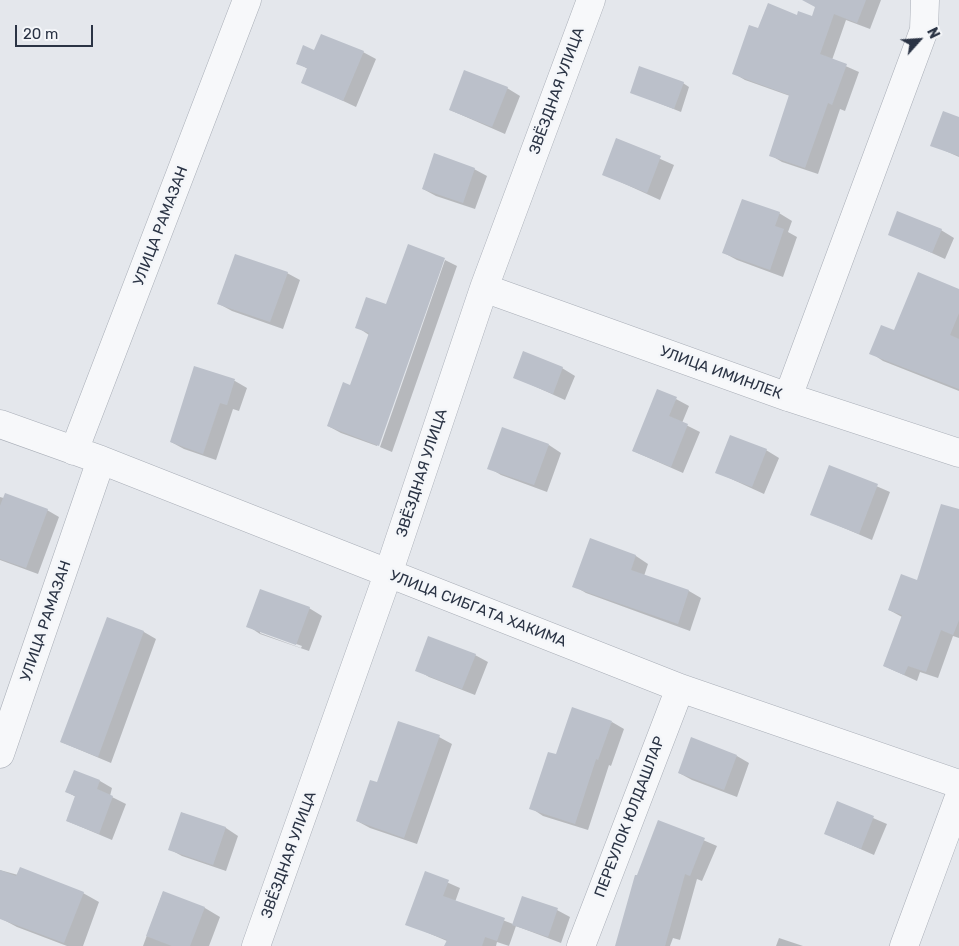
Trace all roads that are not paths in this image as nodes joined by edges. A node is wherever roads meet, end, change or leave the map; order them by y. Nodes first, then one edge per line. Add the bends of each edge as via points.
1 (247, 0) edge
2 (591, 0) edge
3 (925, 0) edge
4 (484, 288) junction
5 (788, 397) junction
6 (0, 424) edge
7 (74, 451) junction
8 (959, 453) edge
9 (101, 460) junction
10 (388, 574) junction
11 (680, 688) junction
12 (0, 754) edge
13 (959, 784) edge
14 (959, 798) edge
15 (256, 946) edge
16 (581, 946) edge
17 (904, 946) edge

1 - 7 street, УЛИЦА РАМАЗАН
2 - 4 street, ЗВЁЗДНАЯ УЛИЦА
3 - 5 street via 924,30
4 - 5 street, УЛИЦА ИМИНЛЕК
4 - 10 street, ЗВЁЗДНАЯ УЛИЦА
5 - 8 street, УЛИЦА ИМИНЛЕК
6 - 7 street, УЛИЦА СИБГАТА ХАКИМА
7 - 9 street, УЛИЦА СИБГАТА ХАКИМА
9 - 10 street, УЛИЦА СИБГАТА ХАКИМА
9 - 12 street, УЛИЦА РАМАЗАН
10 - 11 street, УЛИЦА СИБГАТА ХАКИМА
10 - 15 street, ЗВЁЗДНАЯ УЛИЦА
11 - 13 street, УЛИЦА СИБГАТА ХАКИМА
11 - 16 street, ПЕРЕУЛОК ЮЛДАШЛАР
14 - 17 street

